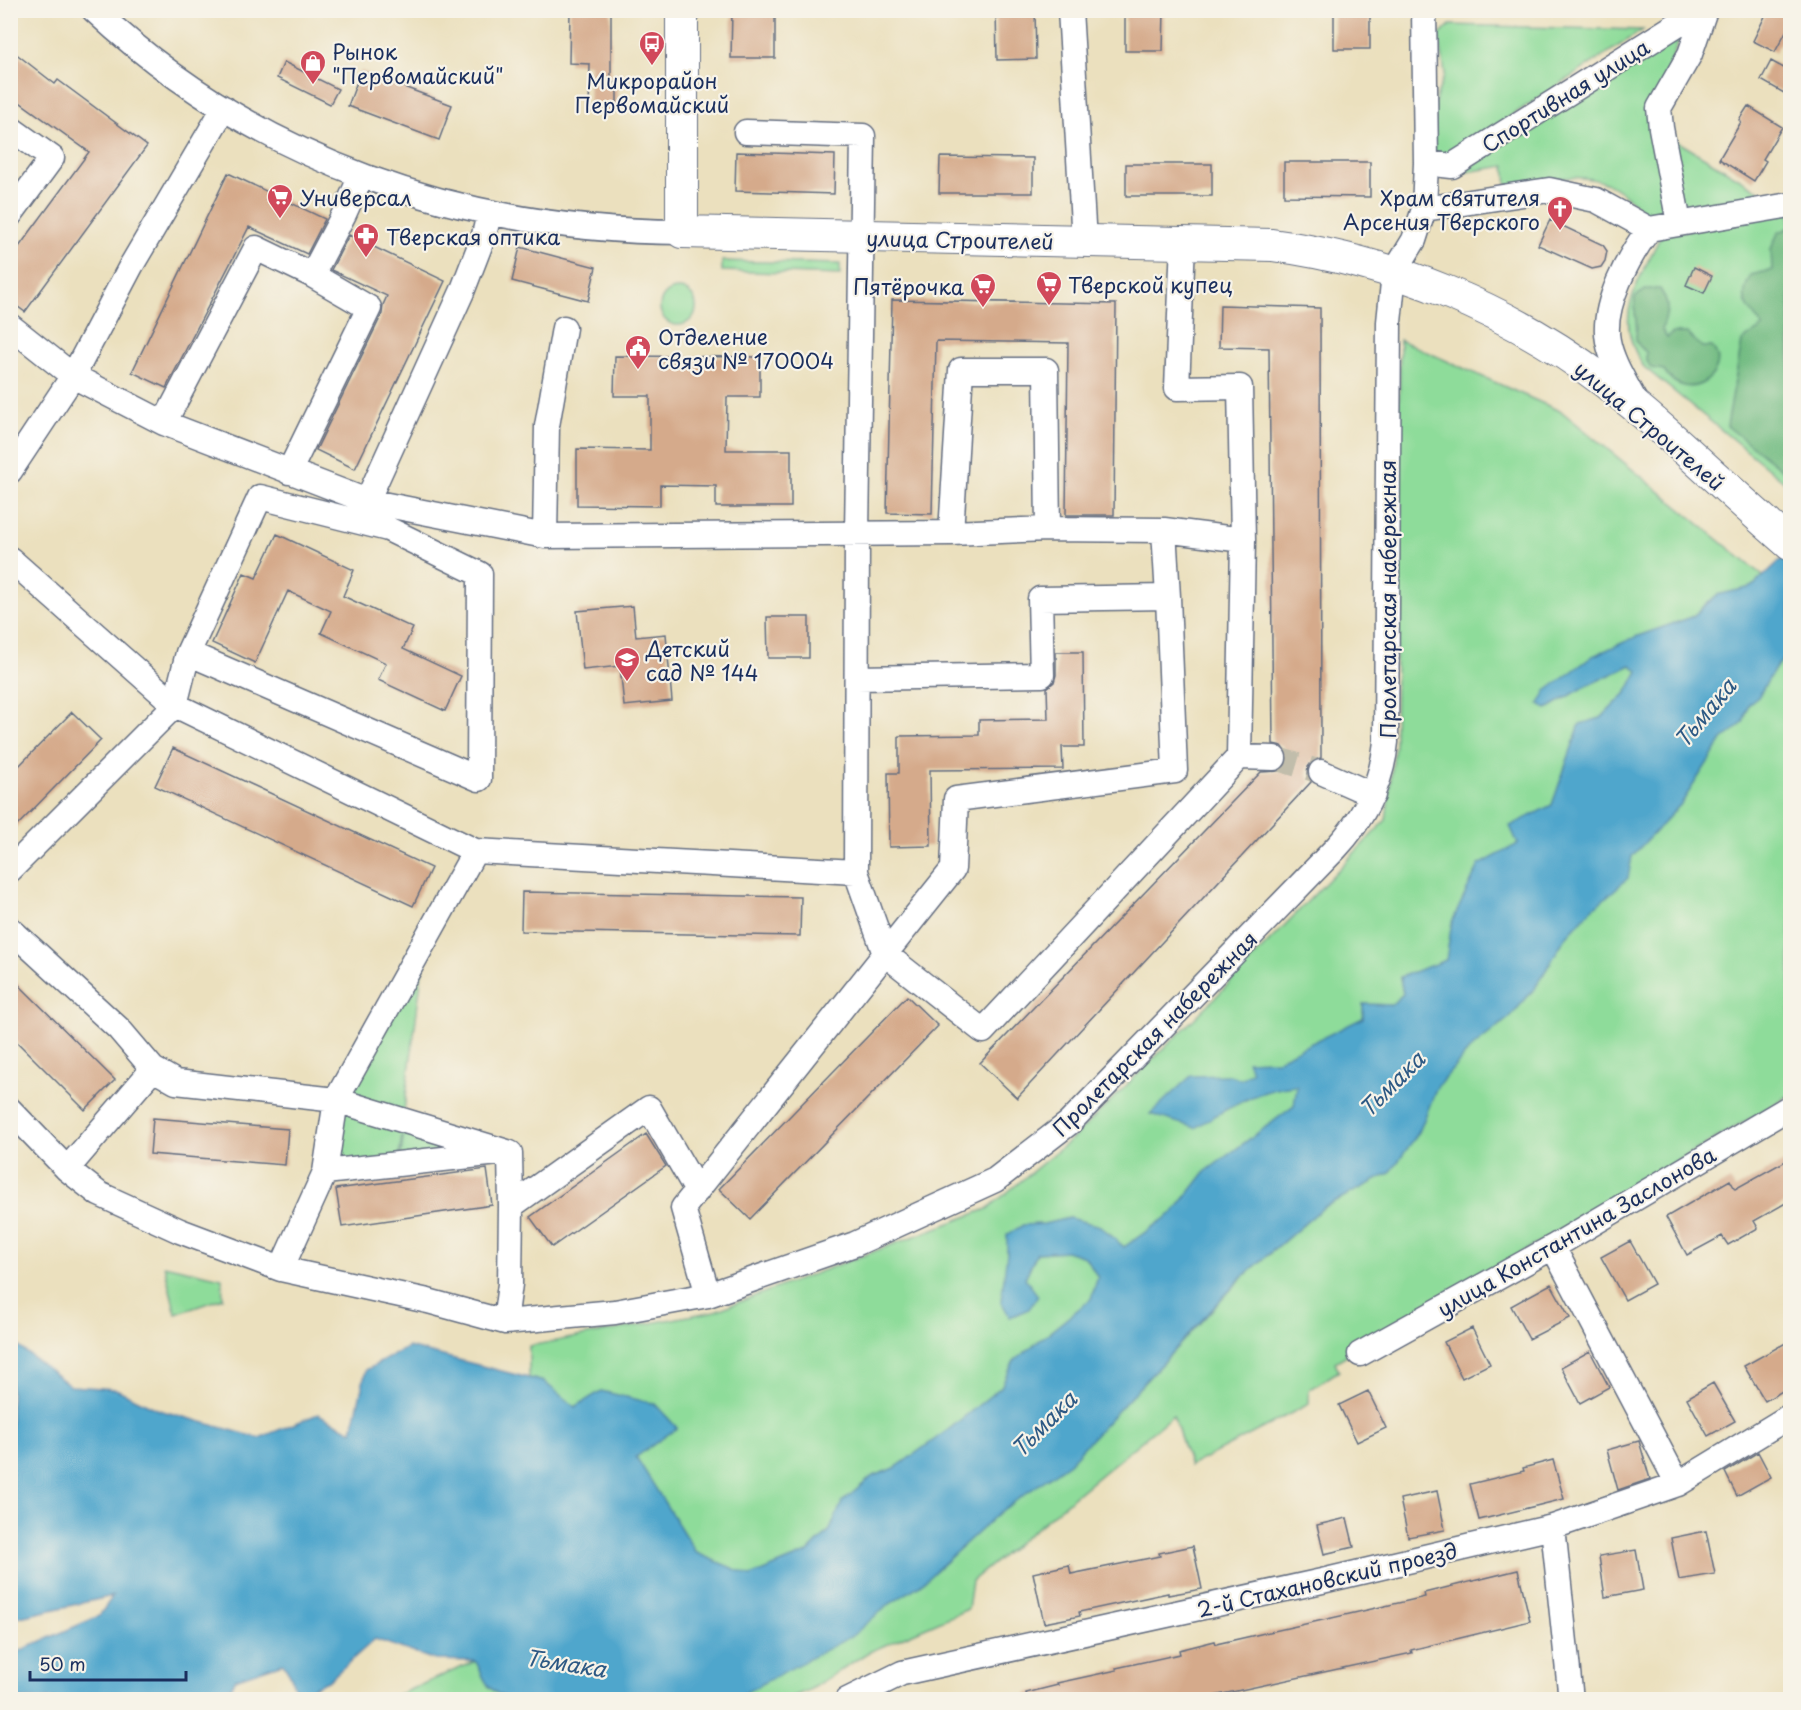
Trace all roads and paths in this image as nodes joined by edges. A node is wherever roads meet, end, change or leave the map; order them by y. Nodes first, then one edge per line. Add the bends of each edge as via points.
1 (94, 10) edge
2 (682, 10) edge
3 (1070, 10) edge
4 (1424, 10) edge
5 (1700, 10) edge
6 (1706, 10) edge
7 (224, 108) junction
8 (10, 128) edge
9 (746, 132) dead end
10 (1426, 163) junction
11 (361, 176) junction
12 (1791, 205) edge
13 (1424, 209) junction
14 (489, 214) junction
15 (10, 215) edge
16 (1679, 223) junction
17 (1649, 229) junction
18 (682, 232) junction
19 (862, 237) junction
20 (1083, 241) junction
21 (1183, 242) junction
22 (1394, 273) junction
23 (312, 275) junction
24 (10, 326) edge
25 (564, 327) dead end
26 (73, 376) junction
27 (1641, 412) junction
28 (164, 423) junction
29 (10, 471) edge
30 (289, 472) junction
31 (367, 501) junction
32 (1048, 529) junction
33 (1164, 530) junction
34 (857, 533) junction
35 (951, 533) junction
36 (545, 536) junction
37 (1243, 540) junction
38 (1791, 543) edge
39 (10, 559) edge
40 (1168, 597) junction
41 (188, 652) junction
42 (857, 678) junction
43 (175, 705) junction
44 (1239, 757) junction
45 (1274, 758) tunnel mouth
46 (1321, 772) tunnel mouth
47 (1373, 795) junction
48 (475, 851) junction
49 (10, 870) edge
50 (856, 872) junction
51 (10, 929) edge
52 (885, 954) junction
53 (153, 1069) junction
54 (336, 1100) junction
55 (1791, 1107) edge
56 (10, 1110) edge
57 (507, 1152) junction
58 (67, 1169) junction
59 (325, 1172) junction
60 (697, 1191) junction
61 (512, 1206) junction
62 (1553, 1247) junction
63 (281, 1269) junction
64 (708, 1295) junction
65 (505, 1322) junction
66 (1360, 1354) dead end
67 (1791, 1416) edge
68 (1678, 1484) junction
69 (1553, 1527) junction
70 (847, 1700) edge
71 (1571, 1700) edge

1 - 7 street, улица Строителей via 158,63
2 - 18 main road
3 - 20 street
4 - 10 street
5 - 10 street, Спортивная улица via 1452,166
6 - 16 street via 1690,54 1659,108
7 - 11 street, улица Строителей
7 - 26 street via 131,266
8 - 15 street via 52,158
9 - 19 street via 863,136
10 - 13 street
11 - 14 street, улица Строителей
11 - 23 street
12 - 16 street
13 - 17 street via 1549,190 1596,200
13 - 22 street via 1414,240
14 - 18 street, улица Строителей via 580,228
14 - 31 street via 462,292
16 - 17 street
17 - 27 street via 1636,246 1615,290 1607,321 1608,341
18 - 19 main road, улица Строителей
19 - 20 main road, улица Строителей
19 - 34 street
20 - 21 main road, улица Строителей
21 - 22 main road, улица Строителей via 1272,245 1348,259
21 - 37 street via 1177,388 1240,387
22 - 27 main road, улица Строителей via 1452,294 1519,327 1593,373
22 - 47 street, Пролетарская набережная via 1389,335 1386,742
23 - 28 street via 256,248
23 - 30 street via 369,308
24 - 26 street
25 - 36 street via 547,426
26 - 28 street
26 - 29 street
27 - 38 main road, улица Строителей
28 - 30 street
30 - 31 street
31 - 36 street
32 - 33 street
32 - 35 street
32 - 35 street via 1046,370 961,369
33 - 37 street
33 - 40 street
34 - 35 street
34 - 36 street
34 - 42 street
37 - 44 street
39 - 43 street
40 - 42 street via 1040,599 1042,675
40 - 52 street via 1175,771 956,799 953,869
41 - 41 street via 260,497 388,529 480,574 479,779
41 - 43 street
42 - 50 street
43 - 48 street
43 - 49 street
44 - 45 street
44 - 52 street via 983,1030
46 - 47 street
47 - 64 street, Пролетарская набережная via 1357,824 1336,849 1069,1123 996,1180 855,1244
48 - 50 street
48 - 54 street
50 - 52 street
51 - 53 street via 119,1029
52 - 60 street
53 - 54 street via 176,1082
53 - 58 street
54 - 57 street
54 - 59 street
55 - 62 street, улица Константина Заслонова
56 - 58 street, Пролетарская набережная
57 - 59 street
57 - 61 street
58 - 63 street, Пролетарская набережная via 99,1194 180,1231
59 - 63 street
60 - 61 street via 650,1108
60 - 64 street via 683,1208
61 - 65 street
62 - 66 street, улица Константина Заслонова
62 - 68 street
63 - 65 street, Пролетарская набережная
64 - 65 street, Пролетарская набережная via 615,1312
67 - 68 street, 2-й Стахановский проезд
68 - 69 street, 2-й Стахановский проезд
69 - 70 street, 2-й Стахановский проезд via 902,1673
69 - 71 street

